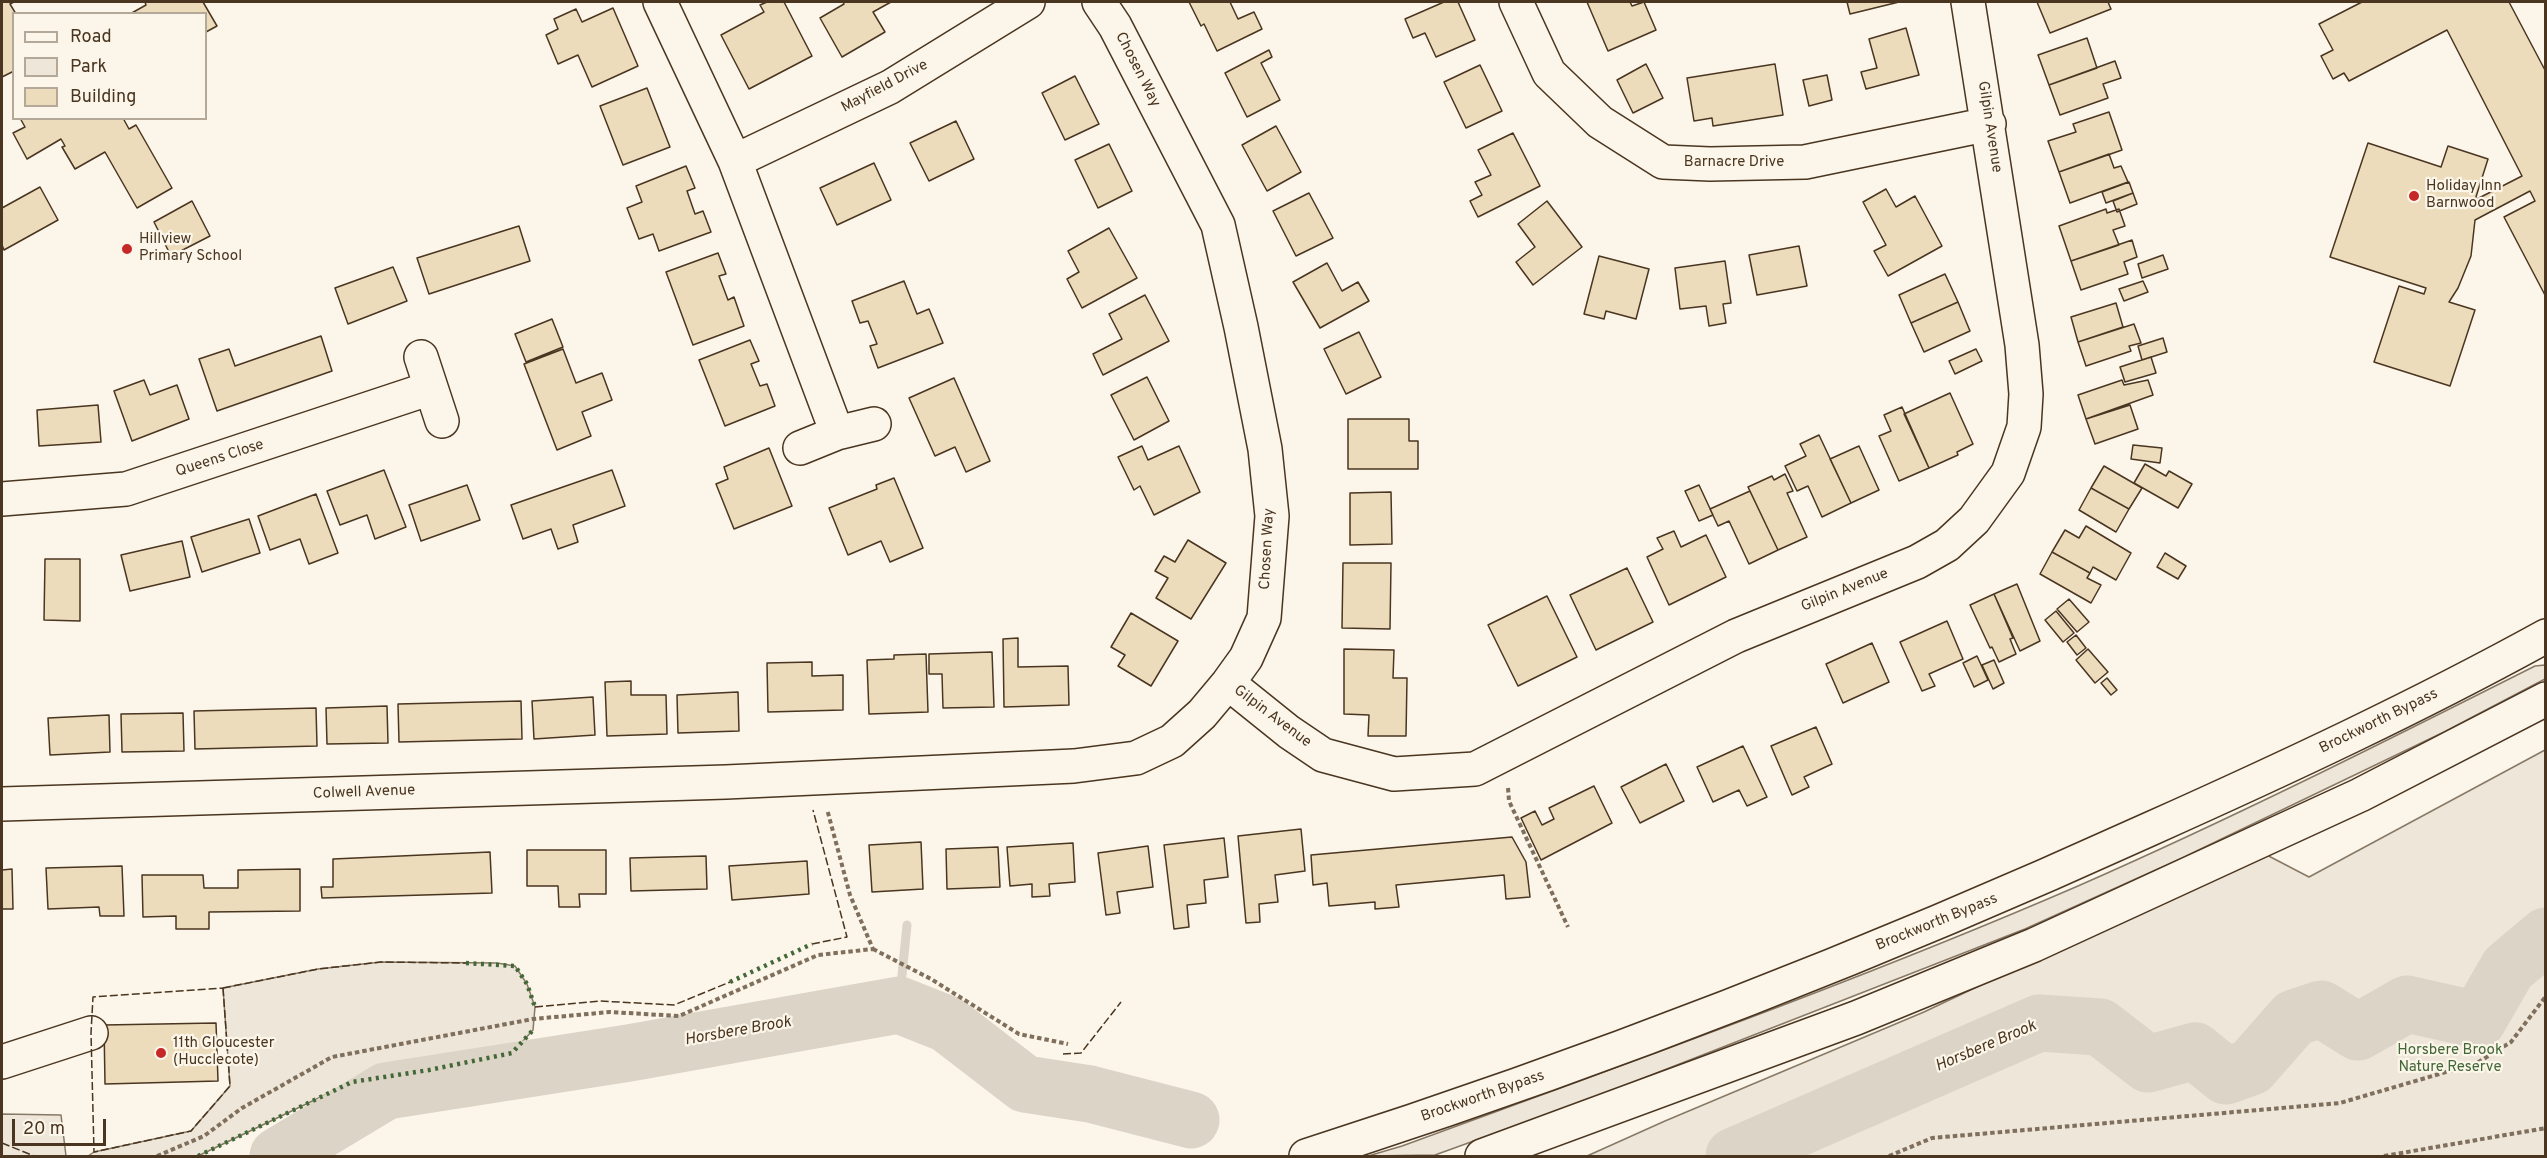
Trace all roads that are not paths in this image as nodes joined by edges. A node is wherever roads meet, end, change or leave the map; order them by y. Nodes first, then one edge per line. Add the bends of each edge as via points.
1 (660, 2) edge
2 (1028, 2) edge
3 (1099, 2) edge
4 (1516, 2) edge
5 (1968, 2) edge
6 (1989, 124) junction
7 (735, 162) junction
8 (421, 357) dead end
9 (431, 388) junction
10 (442, 421) dead end
11 (874, 424) dead end
12 (837, 433) junction
13 (800, 448) dead end
14 (2, 498) edge
15 (2546, 636) edge
16 (1228, 683) junction
17 (2546, 699) edge
18 (819, 777) joint
19 (2, 804) edge
20 (91, 1033) dead end
21 (2, 1062) edge
22 (1306, 1156) edge
23 (1482, 1156) edge

1 - 7 main road
2 - 7 main road, Mayfield Drive via 891,87
3 - 16 main road, Chosen Way via 1218,225 1265,449 1272,516 1264,618
4 - 6 main road, Barnacre Drive via 1549,73 1600,122 1663,162 1805,162
5 - 6 main road, Gilpin Avenue
6 - 16 main road, Gilpin Avenue via 2022,345 2024,427 2008,473 1974,520 1947,545 1917,562 1736,636 1475,769 1394,774 1323,755
7 - 12 main road
8 - 9 main road
9 - 10 main road
9 - 14 main road, Queens Close via 126,489
11 - 12 main road
12 - 13 main road
15 - 22 main road, Brockworth Bypass via 2370,728 1993,900 1627,1045 1461,1106
16 - 18 main road, Chosen Way via 1172,741 1136,758 1074,766
17 - 23 main road via 2360,795 2034,945 1845,1022
18 - 19 main road, Colwell Avenue via 727,794
20 - 21 main road

